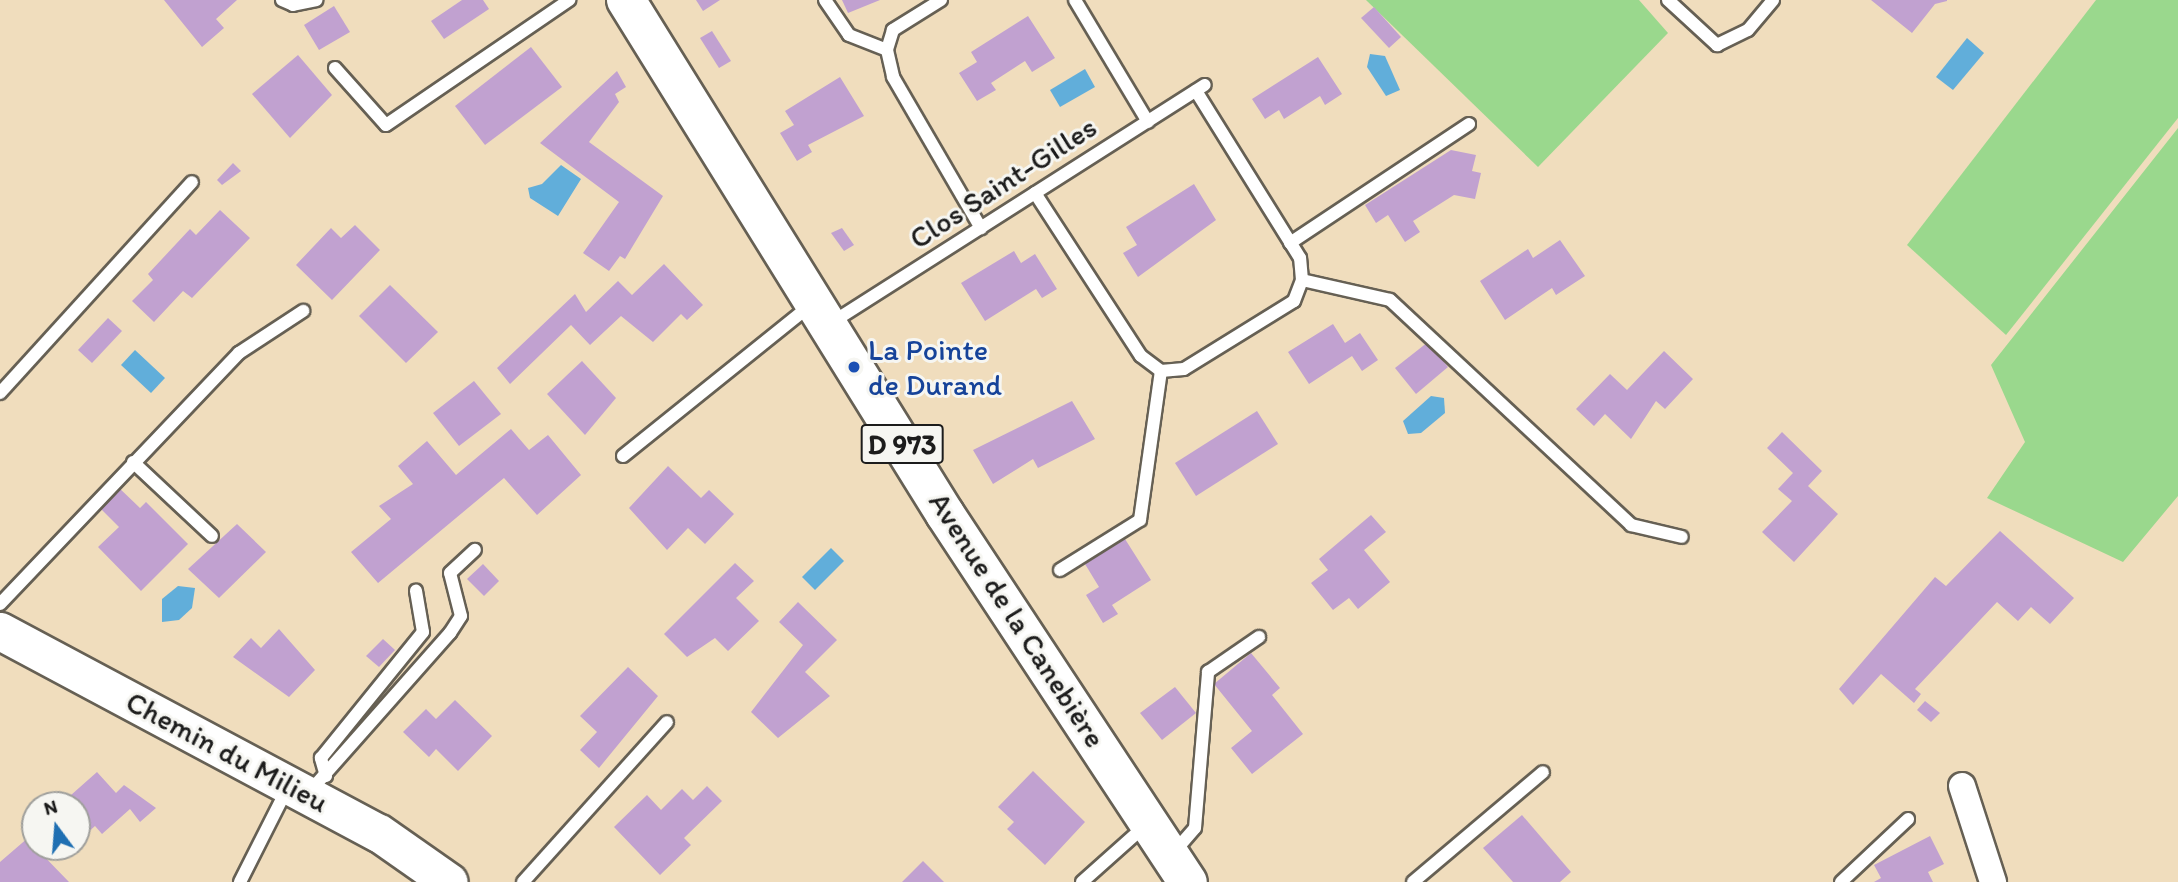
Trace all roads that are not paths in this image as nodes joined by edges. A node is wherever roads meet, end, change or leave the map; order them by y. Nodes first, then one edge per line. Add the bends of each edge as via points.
1 (282, 0) edge
2 (316, 0) edge
3 (569, 0) edge
4 (626, 0) edge
5 (825, 0) edge
6 (941, 0) edge
7 (1075, 0) edge
8 (1668, 0) edge
9 (1773, 0) edge
10 (887, 50) junction
11 (335, 68) dead end
12 (1148, 122) junction
13 (1469, 124) dead end
14 (192, 182) dead end
15 (1035, 193) junction
16 (981, 228) junction
17 (1290, 243) junction
18 (1302, 281) junction
19 (303, 311) dead end
20 (821, 314) junction
21 (1161, 371) junction
22 (0, 393) edge
23 (623, 456) dead end
24 (133, 461) junction
25 (212, 536) dead end
26 (1682, 537) dead end
27 (475, 550) dead end
28 (1060, 570) dead end
29 (416, 591) dead end
30 (0, 604) edge
31 (0, 631) edge
32 (1259, 637) dead end
33 (667, 722) dead end
34 (1543, 772) dead end
35 (307, 786) junction
36 (1962, 786) dead end
37 (1908, 819) dead end
38 (1149, 822) junction
39 (1179, 869) edge
40 (240, 882) edge
41 (449, 882) edge
42 (523, 882) edge
43 (1082, 882) edge
44 (1413, 882) edge
45 (1842, 882) edge
46 (1993, 882) edge

1 - 2 lane
3 - 11 lane via 386,125
4 - 20 main road, Avenue de la Canebière / D 973
5 - 10 lane via 849,35
6 - 10 lane via 893,30
7 - 12 lane
8 - 9 lane via 1717,45 1748,30
10 - 16 lane via 893,77
12 - 15 lane, Clos Saint-Gilles
12 - 17 lane, Clos Saint-Gilles via 1201,88
13 - 17 lane
14 - 22 lane
15 - 16 lane, Clos Saint-Gilles
15 - 21 lane via 1140,356
16 - 20 lane, Clos Saint-Gilles
17 - 18 lane
18 - 21 lane via 1294,301 1184,369
18 - 26 lane via 1390,300 1631,525
19 - 24 lane via 239,353
20 - 23 lane, Clos Saint-Gilles
20 - 38 main road, Avenue de la Canebière / D 973
21 - 28 lane via 1140,520
24 - 25 lane
24 - 30 lane
27 - 35 lane via 450,573 461,616 450,633
29 - 35 lane via 423,632 321,758
31 - 35 street, Chemin du Milieu
32 - 39 lane via 1208,672 1195,828
33 - 42 lane
34 - 44 lane
35 - 40 lane
35 - 41 street, Chemin du Milieu
36 - 46 street
37 - 45 lane
38 - 39 main road, Avenue de la Canebière / D 973
38 - 43 lane

